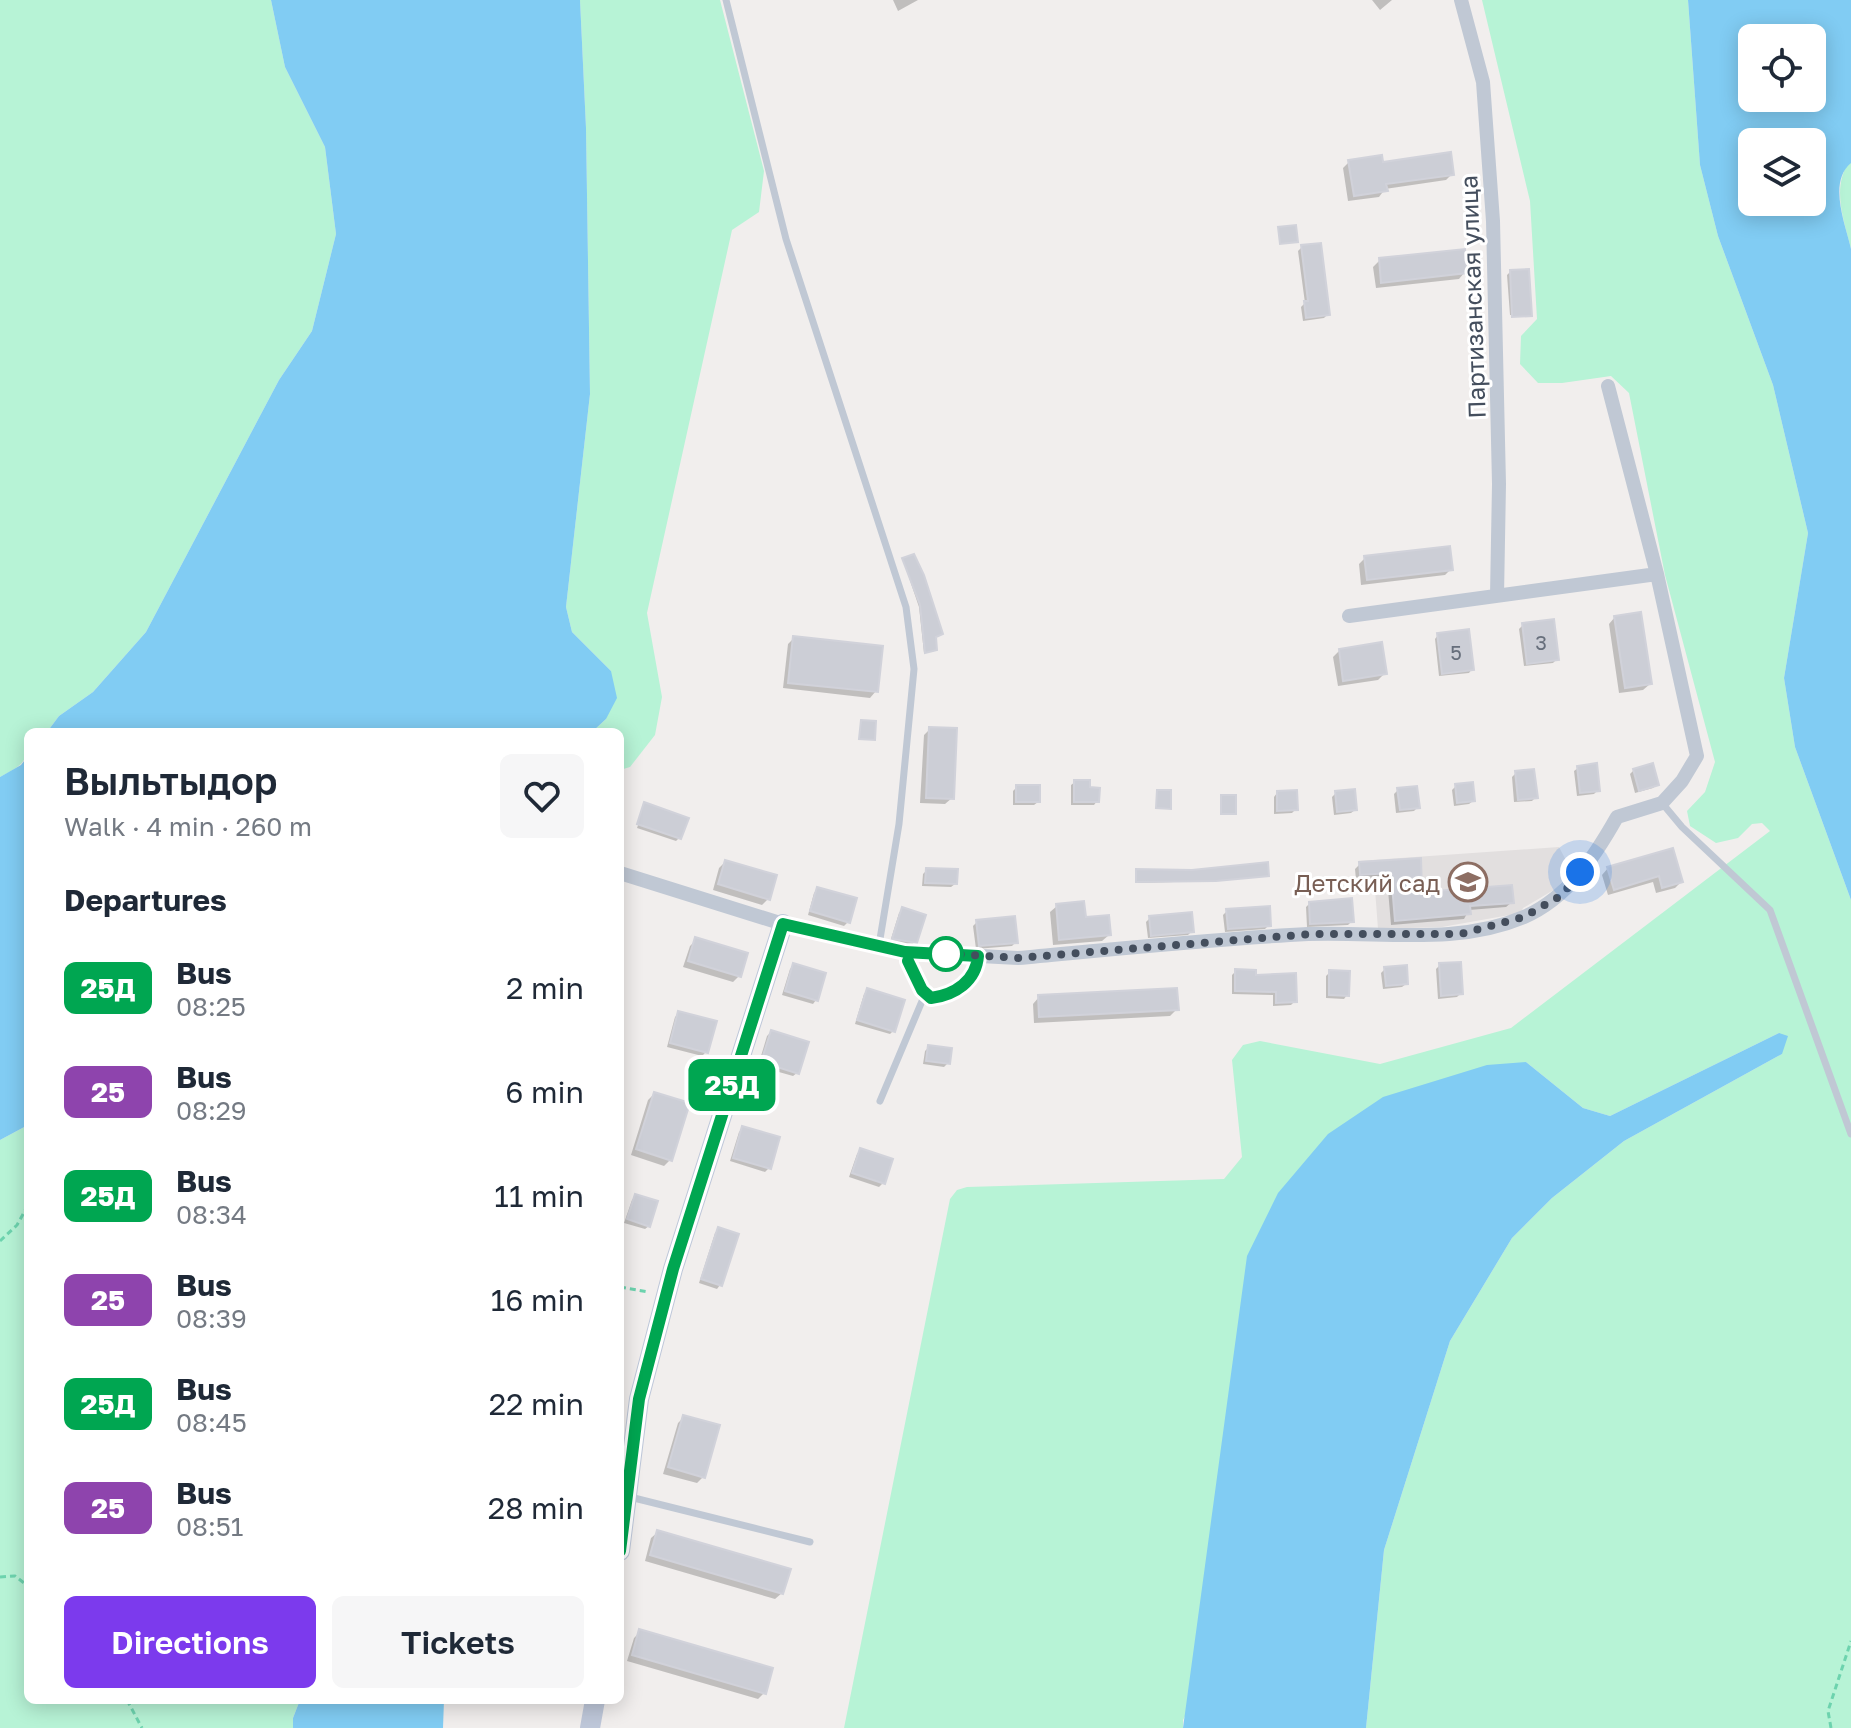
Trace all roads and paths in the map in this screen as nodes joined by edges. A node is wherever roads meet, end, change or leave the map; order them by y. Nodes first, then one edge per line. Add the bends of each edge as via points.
1 (726, 0) edge
2 (1461, 0) edge
3 (1608, 386) dead end
4 (1657, 574) junction
5 (1497, 596) junction
6 (1349, 616) dead end
7 (1662, 803) junction
8 (624, 874) edge
9 (783, 924) junction
10 (879, 945) junction
11 (905, 952) junction
12 (978, 956) junction
13 (925, 994) junction
14 (880, 1101) dead end
15 (1851, 1134) edge
16 (24, 1212) edge
17 (0, 1241) edge
18 (624, 1288) edge
19 (649, 1292) dead end
20 (628, 1496) junction
21 (624, 1524) edge
22 (810, 1542) dead end
23 (0, 1577) edge
24 (24, 1583) edge
25 (1851, 1641) edge
26 (129, 1704) edge
27 (594, 1704) edge
28 (142, 1728) edge
29 (590, 1728) edge
30 (1831, 1728) edge

1 - 10 lane via 786,239 906,607 914,669 899,824
2 - 5 street, Партизанская улица via 1483,82 1493,221
3 - 4 street
4 - 5 street
4 - 7 street via 1697,756
5 - 6 street
7 - 12 street via 1617,817 1562,895 1524,917 1461,934 1311,934 1018,958
7 - 15 lane via 1770,910
8 - 9 street
9 - 10 street
9 - 20 street via 673,1269 639,1399
10 - 11 street
11 - 12 street
11 - 13 lane
12 - 13 lane via 977,970 955,992 936,998
13 - 14 lane
16 - 17 path
18 - 19 path
20 - 21 street
20 - 22 lane
23 - 24 path via 15,1576
25 - 30 path via 1828,1711
26 - 28 path
27 - 29 street

